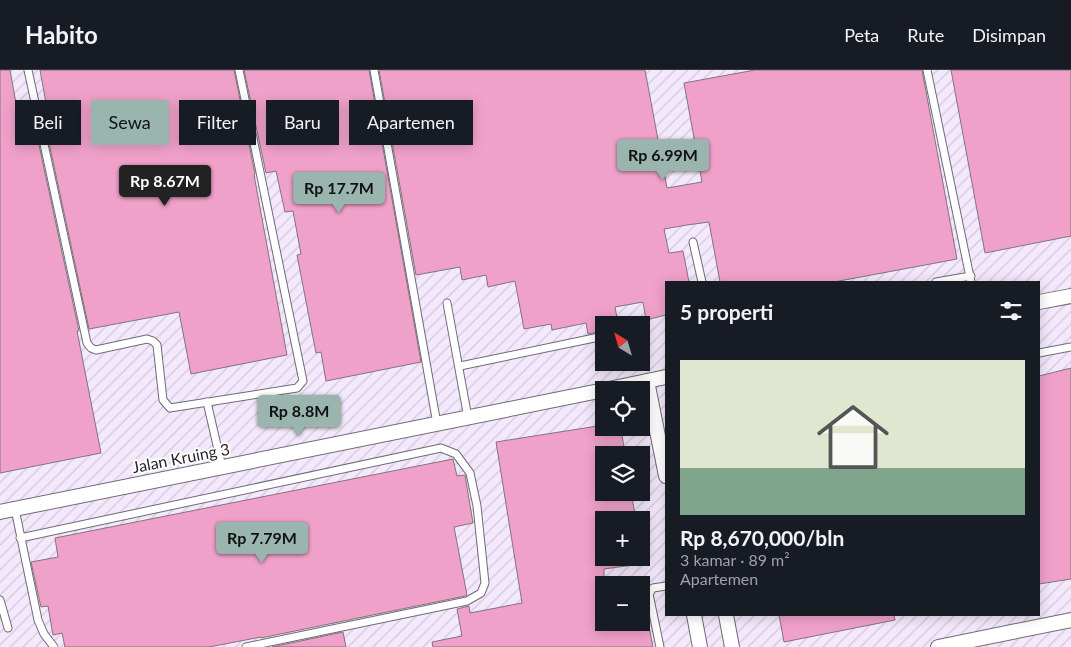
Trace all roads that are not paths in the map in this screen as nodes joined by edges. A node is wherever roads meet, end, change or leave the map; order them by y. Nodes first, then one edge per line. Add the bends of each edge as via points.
1 (28, 70) edge
2 (239, 70) edge
3 (374, 70) edge
4 (927, 70) edge
5 (693, 242) dead end
6 (971, 279) edge
7 (702, 281) edge
8 (948, 281) edge
9 (1071, 296) edge
10 (1040, 302) edge
11 (447, 303) dead end
12 (595, 338) edge
13 (1071, 346) edge
14 (1040, 353) edge
15 (460, 366) junction
16 (665, 377) edge
17 (647, 381) edge
18 (595, 392) edge
19 (650, 396) edge
20 (207, 402) junction
21 (468, 418) junction
22 (437, 424) junction
23 (222, 467) junction
24 (665, 471) edge
25 (14, 509) junction
26 (0, 512) edge
27 (20, 538) junction
28 (665, 586) edge
29 (0, 600) edge
30 (694, 616) edge
31 (726, 616) edge
32 (1071, 620) edge
33 (8, 628) dead end
34 (54, 647) edge
35 (246, 647) edge
36 (660, 647) edge
37 (700, 647) edge
38 (732, 647) edge
39 (938, 647) edge

1 - 20 lane via 87,343 96,350 147,339 153,341 157,345 166,404 170,408
2 - 20 lane via 303,381 297,388
3 - 22 lane
4 - 6 lane
5 - 7 lane
6 - 8 lane
9 - 10 street
11 - 15 lane
12 - 15 lane
13 - 14 lane
15 - 21 lane
16 - 17 street, Jalan Kruing 3
18 - 21 street, Jalan Kruing 3
19 - 24 street
20 - 23 lane
21 - 22 street, Jalan Kruing 3
22 - 23 street, Jalan Kruing 3
23 - 25 street, Jalan Kruing 3
25 - 26 street, Jalan Kruing 3
25 - 27 lane
27 - 34 lane via 38,620
27 - 35 lane via 441,448 456,454 470,474 477,506 485,583 480,592 467,601
28 - 36 lane via 653,588 649,594
29 - 33 lane
30 - 37 street
31 - 38 street
32 - 39 street

